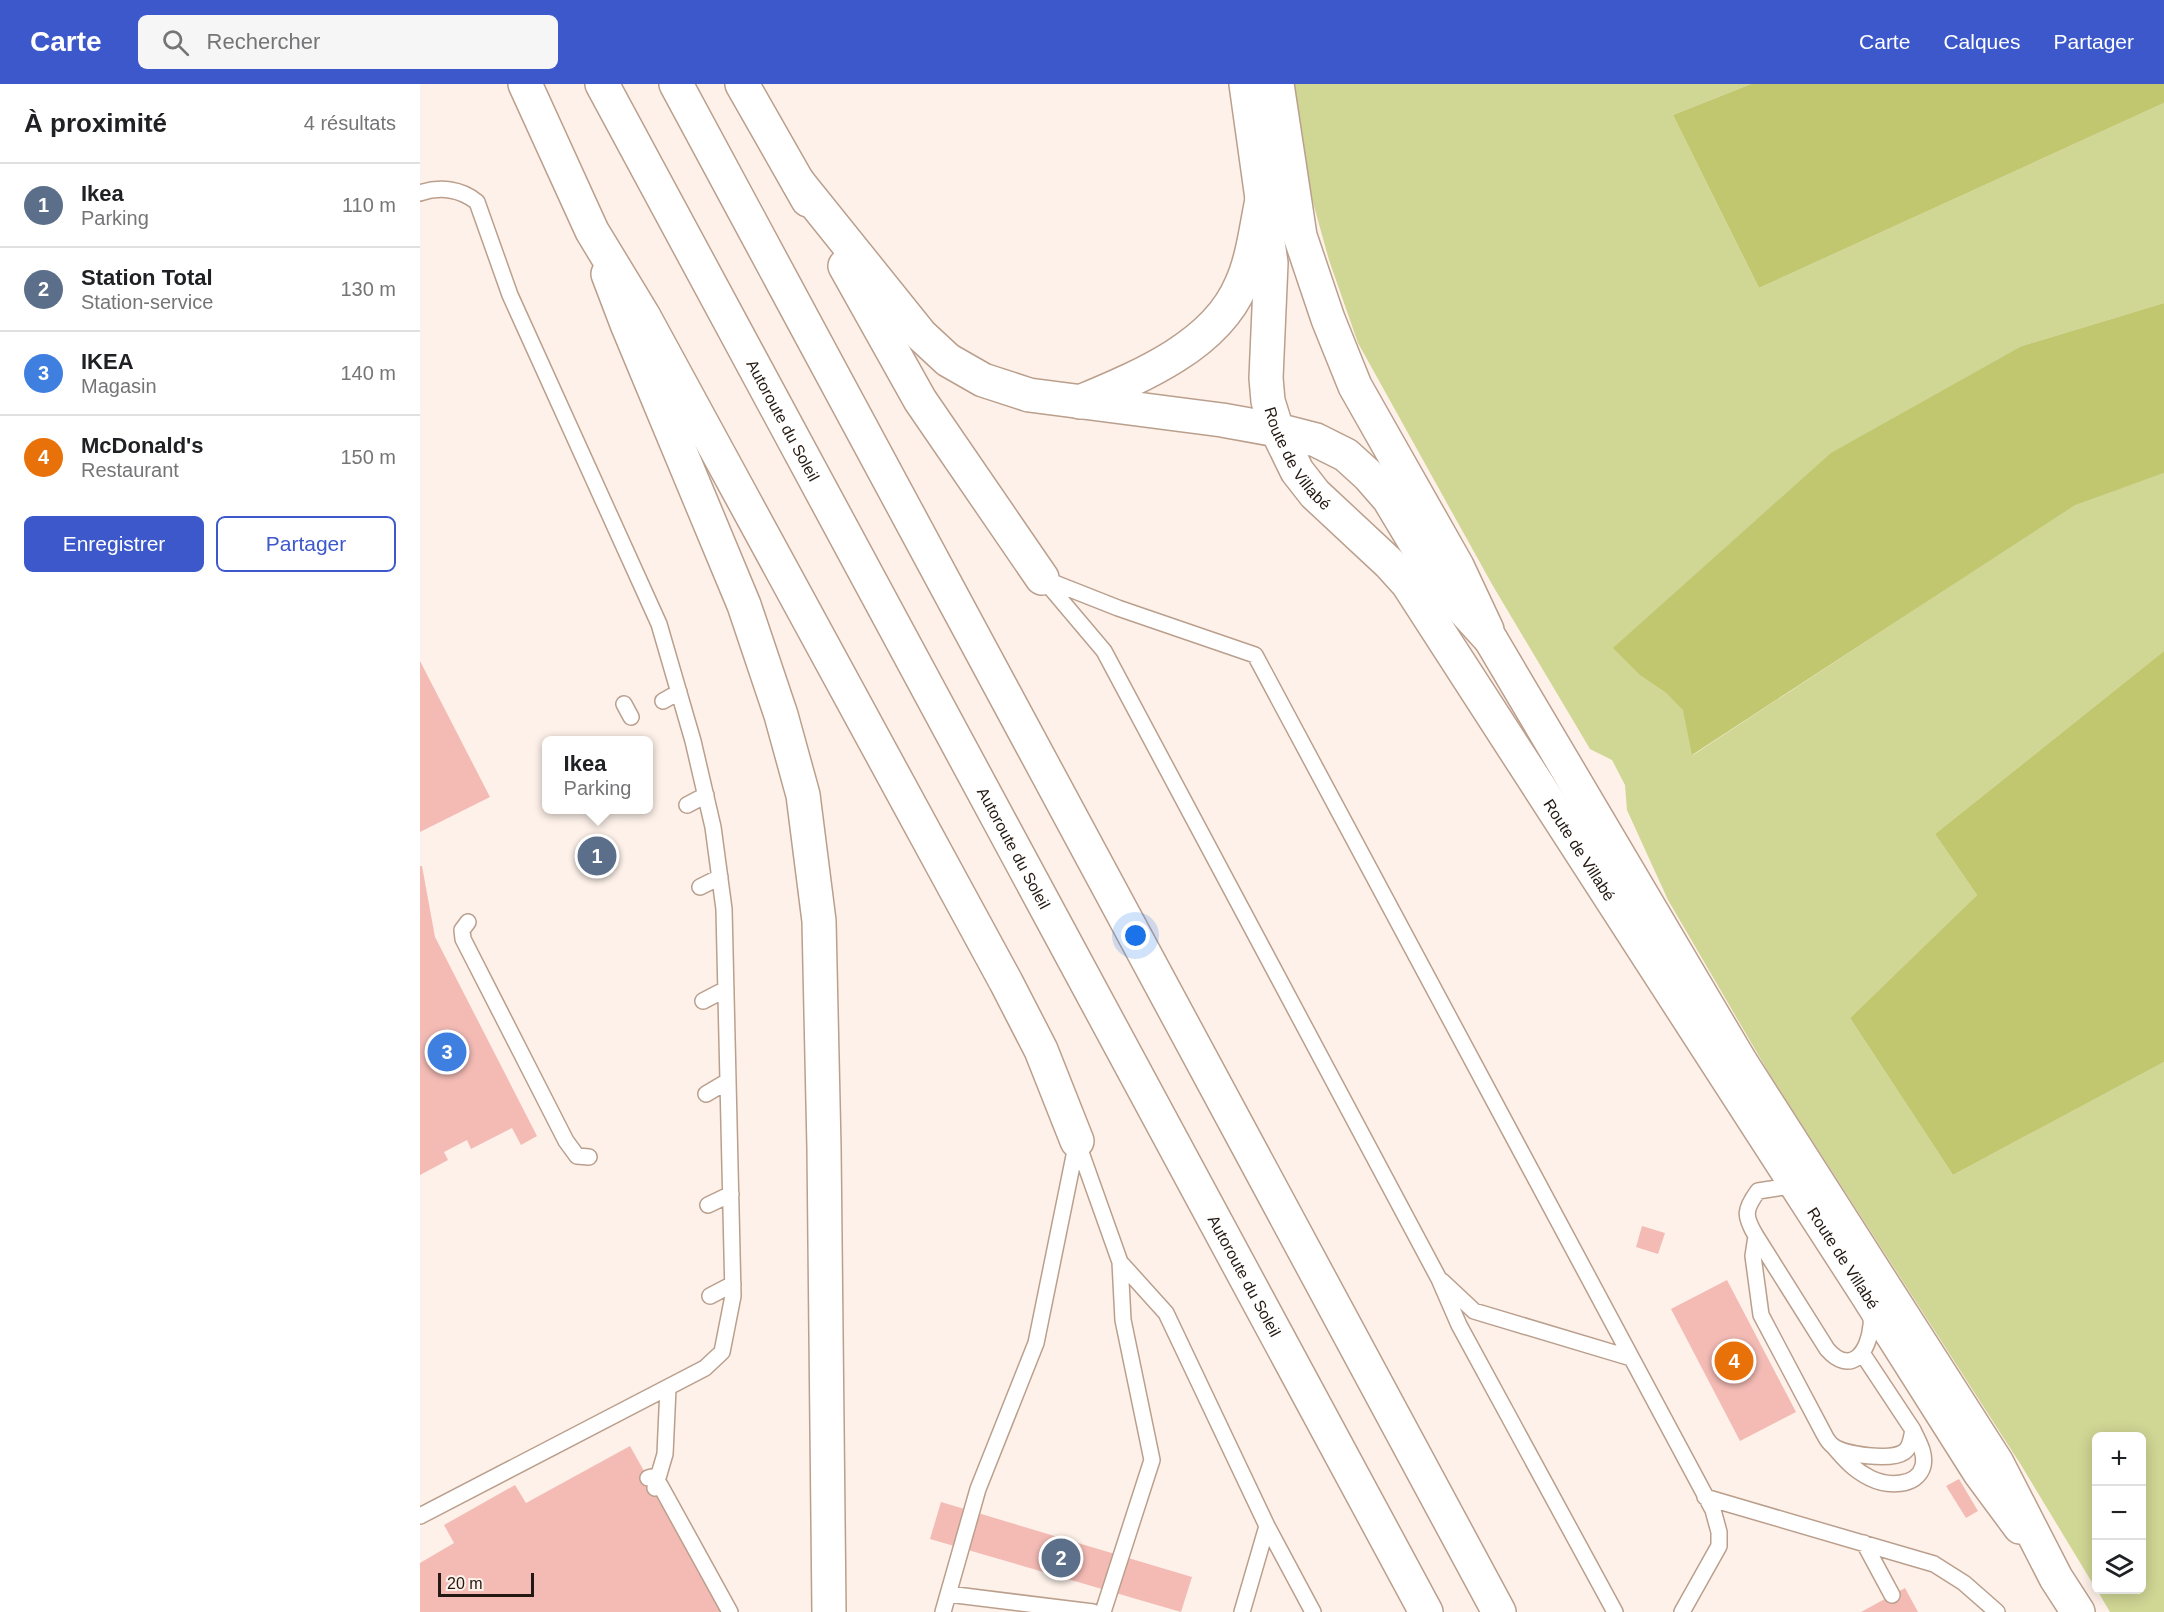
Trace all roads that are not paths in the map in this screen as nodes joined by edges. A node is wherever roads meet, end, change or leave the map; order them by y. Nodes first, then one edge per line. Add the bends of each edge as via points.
1 (525, 84) edge
2 (602, 84) edge
3 (676, 84) edge
4 (742, 84) edge
5 (1246, 84) edge
6 (1277, 84) edge
7 (798, 182) junction
8 (420, 193) edge
9 (1262, 200) junction
10 (592, 231) junction
11 (1080, 402) junction
12 (1277, 430) junction
13 (1042, 578) junction
14 (1491, 640) junction
15 (680, 692) junction
16 (663, 701) dead end
17 (706, 795) junction
18 (687, 805) dead end
19 (720, 877) junction
20 (700, 887) dead end
21 (468, 922) dead end
22 (726, 989) junction
23 (703, 1001) dead end
24 (728, 1082) junction
25 (706, 1094) dead end
26 (1077, 1141) junction
27 (589, 1157) dead end
28 (1796, 1188) junction
29 (731, 1194) junction
30 (708, 1205) dead end
31 (1756, 1236) junction
32 (1120, 1262) junction
33 (1439, 1279) junction
34 (733, 1284) junction
35 (1866, 1293) junction
36 (711, 1296) dead end
37 (1862, 1353) junction
38 (1631, 1358) junction
39 (668, 1388) junction
40 (1913, 1430) junction
41 (1833, 1446) junction
42 (1705, 1497) junction
43 (420, 1515) edge
44 (1267, 1526) junction
45 (1864, 1543) junction
46 (2056, 1578) junction
47 (1964, 1582) junction
48 (948, 1594) junction
49 (1892, 1595) dead end
50 (730, 1612) edge
51 (829, 1612) edge
52 (944, 1612) edge
53 (1093, 1612) edge
54 (1103, 1612) edge
55 (1242, 1612) edge
56 (1313, 1612) edge
57 (1426, 1612) edge
58 (1499, 1612) edge
59 (1615, 1612) edge
60 (1682, 1612) edge
61 (1978, 1612) edge
62 (1997, 1612) edge
63 (2078, 1612) edge

1 - 10 main road
2 - 57 main road, Autoroute du Soleil
3 - 58 main road
4 - 7 main road
5 - 9 main road, Route de Villabé
6 - 14 main road, Route de Villabé via 1300,236 1328,319 1355,386 1457,566
7 - 11 main road via 921,335 948,360 983,380 1029,395
7 - 13 main road via 920,400
8 - 15 lane via 454,190 477,202 510,295 659,624
9 - 11 main road via 1241,286 1221,318 1161,365
9 - 12 main road, Route de Villabé via 1271,263 1266,378
10 - 26 main road via 643,315 1006,982 1041,1050
10 - 51 main road via 744,605 803,795 819,921
11 - 12 main road
12 - 14 main road via 1316,440 1346,455 1368,475 1389,499 1440,584
12 - 28 main road, Route de Villabé via 1297,471 1315,495 1408,584
13 - 33 lane via 1104,651
13 - 38 lane via 1255,655
14 - 46 main road, Route de Villabé via 1740,1061 1997,1463
15 - 16 lane
15 - 17 lane
17 - 18 lane
17 - 19 lane
19 - 20 lane
19 - 22 lane
21 - 27 lane via 462,930 463,939 499,996 544,1086 569,1148 577,1156
22 - 23 lane
22 - 24 lane
24 - 25 lane
24 - 29 lane
26 - 32 lane
26 - 48 lane via 1036,1343 978,1489
28 - 31 lane via 1758,1191 1747,1214
28 - 35 main road, Route de Villabé
29 - 30 lane
29 - 34 lane
31 - 37 lane via 1835,1359 1855,1360
31 - 41 lane via 1753,1256 1761,1315
32 - 44 lane via 1166,1313
32 - 54 lane via 1123,1320 1152,1460
33 - 38 lane via 1474,1311
33 - 59 lane via 1459,1325
34 - 36 lane
34 - 39 lane via 722,1352 705,1368
35 - 37 lane via 1872,1325
35 - 46 main road, Route de Villabé via 1980,1473
37 - 40 lane
38 - 42 lane
39 - 43 lane
39 - 50 lane via 666,1455 651,1484 651,1477 660,1485
40 - 41 lane via 1904,1453 1891,1456 1859,1454
40 - 41 lane via 1922,1448 1923,1466 1916,1477 1905,1483 1872,1479 1851,1467
42 - 45 lane
42 - 60 lane via 1716,1518 1719,1546
44 - 55 lane
44 - 56 lane
45 - 47 lane via 1934,1564
45 - 49 lane
46 - 63 main road, Route de Villabé
47 - 61 lane
47 - 62 lane
48 - 52 lane
48 - 53 lane

